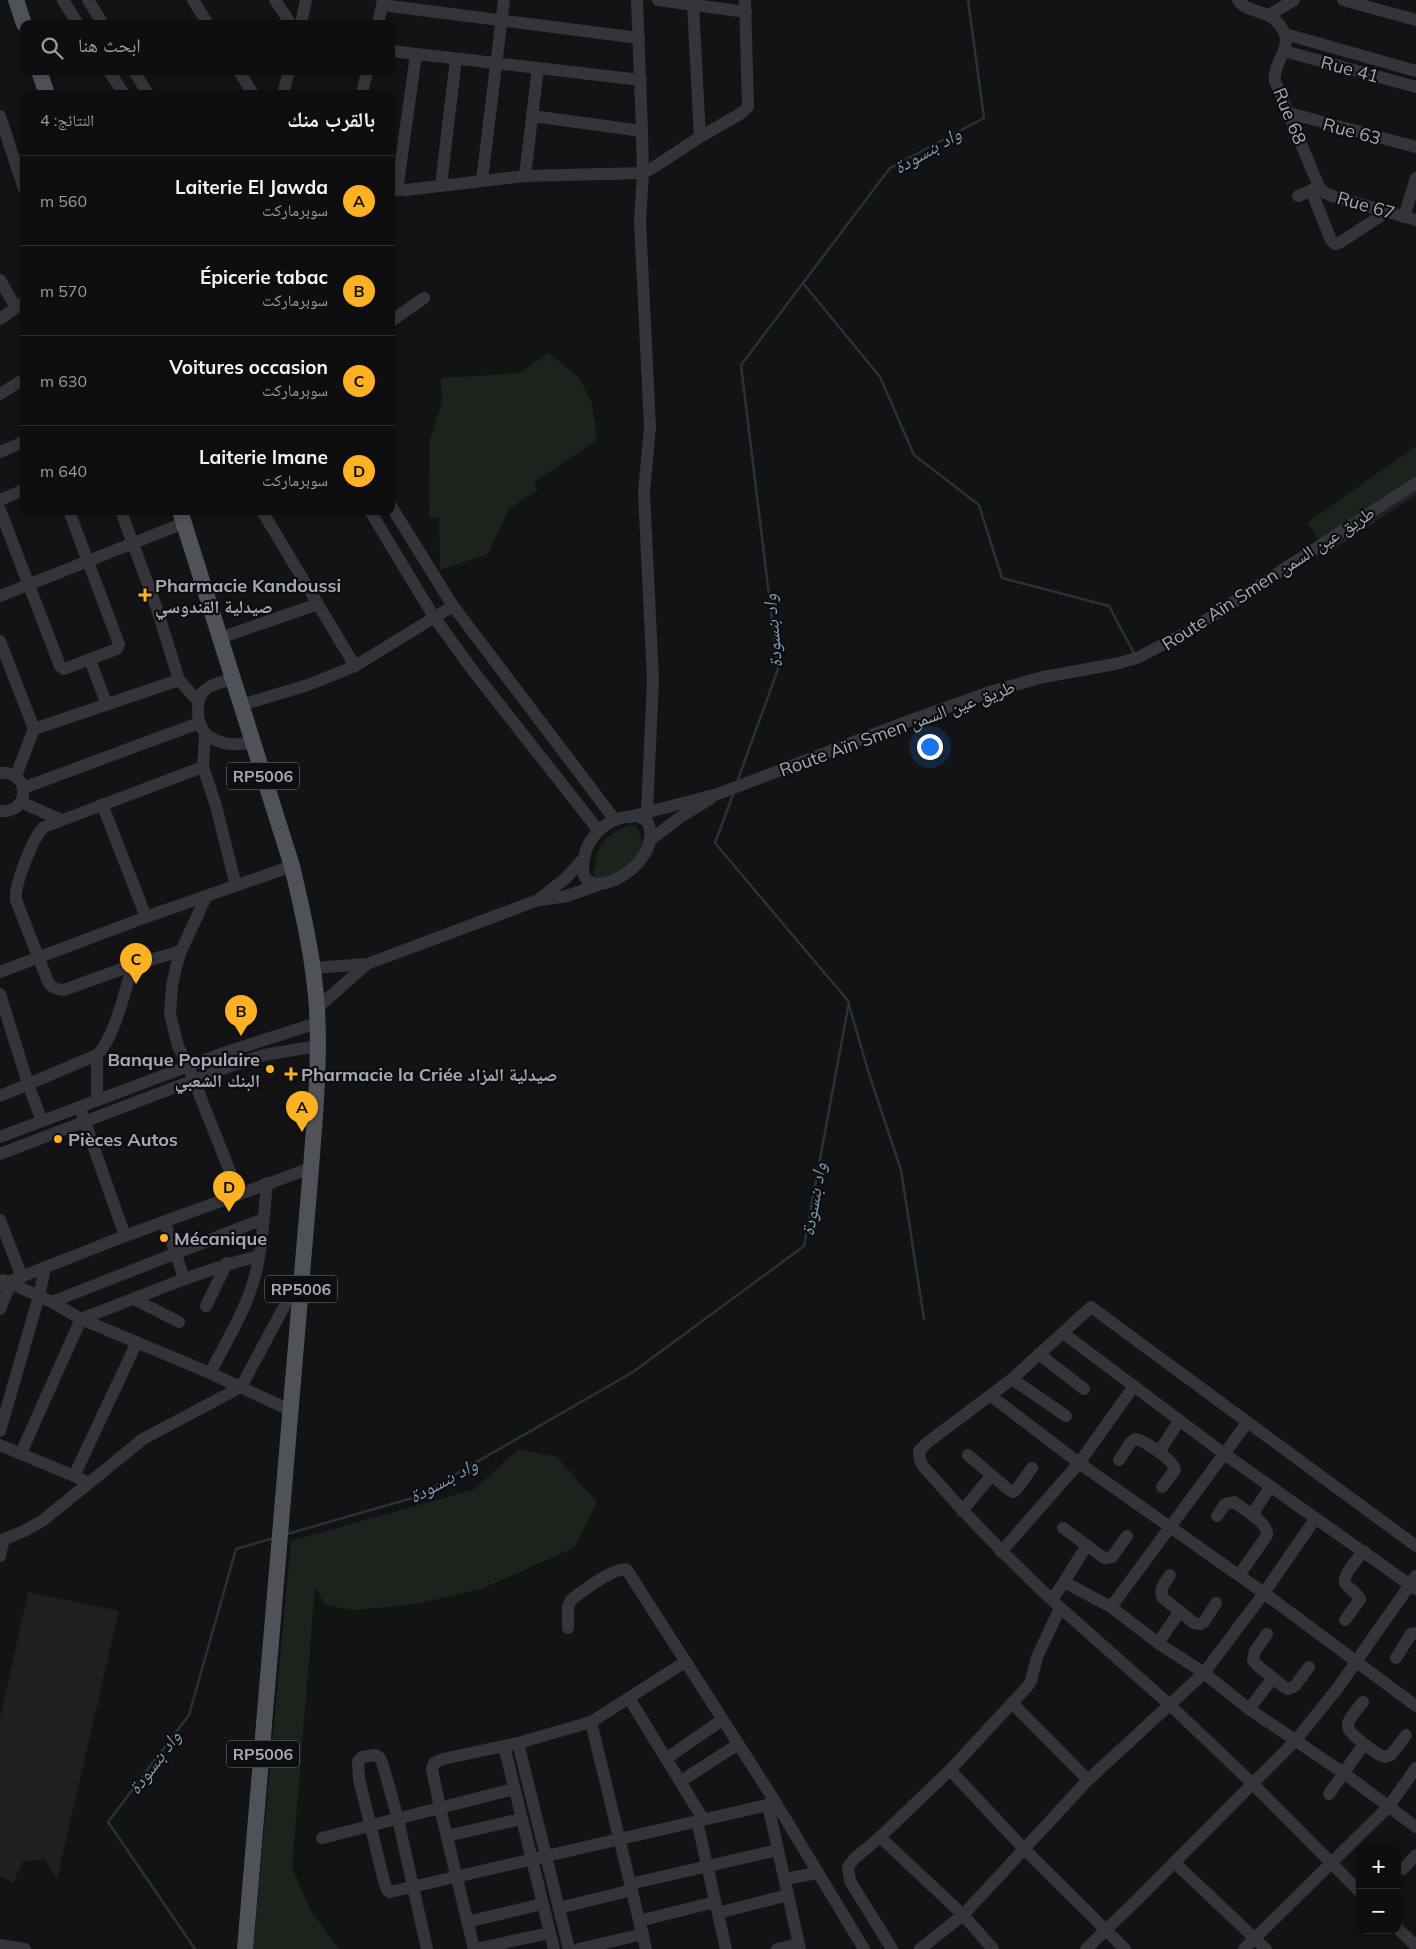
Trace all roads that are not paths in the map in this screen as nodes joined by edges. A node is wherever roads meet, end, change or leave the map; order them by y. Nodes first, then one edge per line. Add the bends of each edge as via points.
1 (16, 0) edge
2 (63, 0) edge
3 (88, 0) edge
4 (193, 0) edge
5 (275, 0) edge
6 (306, 0) edge
7 (504, 0) edge
8 (637, 0) edge
9 (658, 0) edge
10 (1343, 0) edge
11 (382, 2) edge
12 (1288, 2) edge
13 (1242, 4) edge
14 (692, 5) junction
15 (746, 6) edge
16 (1269, 15) junction
17 (23, 20) edge
18 (76, 20) edge
19 (101, 20) edge
20 (206, 20) edge
21 (288, 20) edge
22 (301, 20) edge
23 (379, 20) edge
24 (501, 20) junction
25 (1416, 20) edge
26 (1285, 34) junction
27 (639, 38) junction
28 (1284, 51) junction
29 (395, 52) edge
30 (416, 55) junction
31 (456, 59) junction
32 (496, 64) junction
33 (538, 68) junction
34 (1416, 71) edge
35 (40, 75) edge
36 (112, 75) edge
37 (136, 75) edge
38 (241, 75) edge
39 (288, 75) edge
40 (366, 75) edge
41 (641, 80) junction
42 (1416, 87) edge
43 (46, 90) edge
44 (121, 90) edge
45 (146, 90) edge
46 (250, 90) edge
47 (284, 90) edge
48 (363, 90) edge
49 (1289, 113) junction
50 (0, 116) edge
51 (532, 116) junction
52 (642, 131) junction
53 (700, 137) junction
54 (1416, 147) edge
55 (642, 173) junction
56 (525, 176) junction
57 (20, 177) edge
58 (1416, 178) edge
59 (482, 180) junction
60 (395, 183) edge
61 (441, 185) junction
62 (395, 189) edge
63 (1315, 189) junction
64 (1298, 196) dead end
65 (1388, 211) junction
66 (1410, 218) edge
67 (0, 280) edge
68 (424, 298) dead end
69 (20, 305) edge
70 (395, 318) edge
71 (0, 319) edge
72 (20, 382) edge
73 (0, 394) edge
74 (20, 444) edge
75 (0, 452) edge
76 (1416, 482) edge
77 (20, 492) edge
78 (0, 500) edge
79 (0, 510) edge
80 (395, 512) edge
81 (71, 515) edge
82 (122, 515) edge
83 (264, 515) edge
84 (372, 515) edge
85 (182, 517) edge
86 (133, 544) junction
87 (88, 561) junction
88 (29, 584) junction
89 (0, 596) edge
90 (318, 604) junction
91 (453, 606) junction
92 (434, 617) junction
93 (220, 638) junction
94 (0, 641) edge
95 (90, 660) junction
96 (355, 666) junction
97 (233, 679) junction
98 (180, 680) junction
99 (198, 701) junction
100 (107, 704) junction
101 (241, 705) junction
102 (199, 723) junction
103 (34, 729) junction
104 (205, 735) junction
105 (253, 742) junction
106 (203, 767) junction
107 (0, 773) edge
108 (16, 776) junction
109 (23, 788) junction
110 (718, 794) junction
111 (21, 802) junction
112 (102, 804) junction
113 (0, 811) edge
114 (647, 811) junction
115 (629, 817) junction
116 (61, 820) junction
117 (615, 820) junction
118 (599, 831) junction
119 (649, 841) junction
120 (584, 858) junction
121 (292, 866) junction
122 (598, 885) junction
123 (236, 886) junction
124 (206, 897) junction
125 (538, 900) junction
126 (146, 917) junction
127 (181, 951) junction
128 (40, 957) junction
129 (367, 964) junction
130 (133, 965) junction
131 (312, 968) junction
132 (0, 972) edge
133 (0, 994) edge
134 (317, 1015) junction
135 (14, 1038) junction
136 (0, 1040) edge
137 (318, 1046) junction
138 (97, 1055) junction
139 (188, 1066) junction
140 (194, 1080) junction
141 (28, 1084) junction
142 (0, 1096) edge
143 (97, 1100) junction
144 (80, 1107) junction
145 (42, 1121) junction
146 (85, 1122) junction
147 (0, 1137) edge
148 (0, 1154) edge
149 (311, 1168) junction
150 (267, 1184) junction
151 (239, 1194) junction
152 (263, 1219) junction
153 (0, 1220) edge
154 (165, 1223) junction
155 (125, 1236) junction
156 (175, 1253) junction
157 (259, 1256) junction
158 (227, 1263) junction
159 (45, 1268) junction
160 (302, 1273) junction
161 (184, 1278) junction
162 (8, 1281) edge
163 (39, 1296) junction
164 (134, 1299) junction
165 (52, 1302) junction
166 (206, 1306) dead end
167 (0, 1309) edge
168 (81, 1319) junction
169 (179, 1322) dead end
170 (1063, 1333) junction
171 (137, 1342) junction
172 (1039, 1354) junction
173 (210, 1373) junction
174 (1012, 1379) junction
175 (1134, 1386) junction
176 (241, 1387) junction
177 (1084, 1389) dead end
178 (990, 1396) junction
179 (292, 1411) junction
180 (1066, 1416) dead end
181 (1179, 1420) junction
182 (1247, 1423) junction
183 (0, 1431) edge
184 (0, 1445) edge
185 (1159, 1452) junction
186 (21, 1453) junction
187 (1222, 1453) junction
188 (968, 1455) dead end
189 (1120, 1460) dead end
190 (1079, 1463) junction
191 (1032, 1468) dead end
192 (74, 1476) junction
193 (991, 1476) junction
194 (88, 1483) junction
195 (1270, 1487) junction
196 (1162, 1488) dead end
197 (962, 1511) junction
198 (1252, 1514) junction
199 (1217, 1516) dead end
200 (1315, 1519) junction
201 (1063, 1528) dead end
202 (1170, 1528) junction
203 (1127, 1536) dead end
204 (2, 1540) edge
205 (1087, 1545) junction
206 (1416, 1546) edge
207 (1364, 1551) junction
208 (1001, 1552) junction
209 (0, 1556) edge
210 (1244, 1568) dead end
211 (1170, 1575) dead end
212 (1064, 1582) junction
213 (1414, 1583) edge
214 (1264, 1593) junction
215 (1216, 1603) dead end
216 (1056, 1604) junction
217 (1111, 1607) junction
218 (1180, 1611) junction
219 (1346, 1620) dead end
220 (568, 1628) dead end
221 (1416, 1633) edge
222 (1267, 1634) dead end
223 (1158, 1642) junction
224 (1396, 1658) dead end
225 (685, 1662) junction
226 (1355, 1662) junction
227 (1309, 1667) dead end
228 (1204, 1673) junction
229 (1273, 1678) junction
230 (629, 1698) junction
231 (1363, 1702) dead end
232 (1012, 1703) junction
233 (1170, 1705) junction
234 (1416, 1706) edge
235 (1249, 1709) junction
236 (722, 1720) junction
237 (591, 1722) junction
238 (1406, 1735) dead end
239 (1296, 1741) junction
240 (518, 1743) junction
241 (1364, 1744) junction
242 (738, 1745) junction
243 (504, 1746) junction
244 (667, 1758) junction
245 (1416, 1768) edge
246 (950, 1770) junction
247 (1345, 1774) junction
248 (1088, 1780) junction
249 (681, 1781) junction
250 (1253, 1784) junction
251 (514, 1789) junction
252 (1329, 1794) dead end
253 (772, 1804) junction
254 (1389, 1806) junction
255 (440, 1808) junction
256 (398, 1819) junction
257 (521, 1819) junction
258 (700, 1820) junction
259 (371, 1826) junction
260 (1416, 1827) edge
261 (447, 1836) junction
262 (880, 1837) junction
263 (322, 1838) dead end
264 (620, 1838) junction
265 (778, 1850) junction
266 (1025, 1850) junction
267 (1416, 1855) edge
268 (546, 1856) junction
269 (531, 1860) junction
270 (1174, 1862) junction
271 (1332, 1864) junction
272 (706, 1866) junction
273 (1403, 1868) dead end
274 (817, 1873) junction
275 (456, 1876) junction
276 (785, 1880) junction
277 (414, 1886) junction
278 (631, 1887) junction
279 (1357, 1889) edge
280 (788, 1895) junction
281 (542, 1904) junction
282 (559, 1908) junction
283 (716, 1908) junction
284 (963, 1915) junction
285 (639, 1921) junction
286 (467, 1922) junction
287 (1105, 1930) junction
288 (550, 1932) junction
289 (1401, 1932) edge
290 (642, 1934) junction
291 (1255, 1938) junction
292 (1415, 1944) edge
293 (0, 1945) edge
294 (800, 1947) edge
295 (25, 1949) edge
296 (245, 1949) edge
297 (428, 1949) edge
298 (475, 1949) edge
299 (554, 1949) edge
300 (569, 1949) edge
301 (579, 1949) edge
302 (646, 1949) edge
303 (726, 1949) edge
304 (777, 1949) edge
305 (864, 1949) edge
306 (892, 1949) edge
307 (920, 1949) edge
308 (993, 1949) edge
309 (1086, 1949) edge
310 (1125, 1949) edge
311 (1244, 1949) edge
312 (1266, 1949) edge

1 - 17 main road
2 - 18 street
3 - 19 street
4 - 20 street
5 - 21 street
6 - 22 street
7 - 24 street
8 - 27 street
9 - 14 street
10 - 25 street
11 - 23 street
11 - 24 street
12 - 16 street
13 - 16 street
14 - 15 street
14 - 53 street
15 - 53 street via 748,107
16 - 26 street
24 - 27 street
24 - 32 street
26 - 28 street, Rue 68
26 - 34 street, Rue 41
27 - 41 street
28 - 42 street, Rue 41
28 - 49 street, Rue 68 via 1275,78
29 - 30 street
30 - 31 street
30 - 60 street
31 - 32 street
31 - 61 street
32 - 33 street
32 - 59 street
33 - 41 street
33 - 51 street
35 - 43 main road
36 - 44 street
37 - 45 street
38 - 46 street
39 - 47 street
40 - 48 street
41 - 52 street
49 - 54 street, Rue 63
49 - 63 street, Rue 68
50 - 57 street
51 - 52 street
51 - 56 street
52 - 55 street
53 - 55 street
55 - 56 street
55 - 114 street via 641,248 650,427 644,507 653,680
56 - 59 street
58 - 66 street
59 - 61 street
61 - 62 street
63 - 64 street
63 - 65 street, Rue 67
63 - 65 street, Rue 68 via 1335,244
65 - 66 street, Rue 67
67 - 69 street
68 - 70 street
69 - 71 street
72 - 73 street
74 - 75 street
76 - 110 street, Route Aïn Smen طريق عين السمن via 1152,652 1126,662 993,691
77 - 78 street
79 - 88 street
80 - 91 street
81 - 87 street
82 - 86 street
83 - 90 street
84 - 92 street
85 - 86 street
85 - 93 main road, RP5006
86 - 87 street
86 - 98 street
87 - 88 street
87 - 95 street via 119,644 118,649
88 - 89 street
88 - 95 street via 61,667 65,669
90 - 93 street
90 - 96 street
91 - 92 street
91 - 117 street
92 - 96 street
92 - 118 street
93 - 97 main road, RP5006
94 - 103 street
95 - 100 street
96 - 101 street via 308,685
97 - 99 street via 210,686
97 - 101 main road, RP5006
98 - 99 street
98 - 100 street
99 - 102 street
100 - 103 street
101 - 105 main road, RP5006
102 - 104 street
102 - 109 street
103 - 108 street
104 - 105 street via 227,744
104 - 106 street
105 - 121 main road, RP5006
106 - 112 street
106 - 123 street
107 - 108 street
108 - 109 street
109 - 111 street
110 - 114 street, Route Aïn Smen طريق عين السمن
110 - 119 street, Route Aïn Smen طريق عين السمن
111 - 113 street via 12,810
111 - 116 street
112 - 116 street
112 - 126 street
114 - 115 street, Route Aïn Smen طريق عين السمن
115 - 117 street
115 - 119 street via 638,816 646,821 650,830
116 - 128 street via 44,827 38,834 16,888 16,900
117 - 118 street
118 - 120 street via 589,843
119 - 122 street via 642,857 629,872
120 - 122 street via 585,876
120 - 125 street via 562,882
121 - 123 street
121 - 131 main road, RP5006
122 - 125 street via 575,894
123 - 124 street
124 - 126 street
124 - 127 street
125 - 129 street
126 - 128 street
127 - 130 street
127 - 139 street via 172,986 170,1014 178,1046
128 - 130 street via 50,986 60,990
128 - 132 street
129 - 131 street
129 - 134 street
130 - 138 street via 111,1032
131 - 134 main road, RP5006
133 - 135 street
134 - 137 main road, RP5006
134 - 139 street
135 - 136 street
135 - 141 street
137 - 140 street via 264,1055
137 - 149 main road, RP5006
138 - 141 street
138 - 143 street
139 - 140 street
139 - 143 street
140 - 146 street
140 - 151 street
141 - 142 street
141 - 145 street
143 - 144 street
144 - 145 street
144 - 146 street
145 - 147 street
146 - 148 street
146 - 155 street
149 - 150 street
149 - 160 main road, RP5006
150 - 151 street
150 - 152 street
151 - 154 street
152 - 156 street
152 - 157 street
153 - 162 street
154 - 155 street
154 - 156 street
155 - 159 street
156 - 161 street
156 - 165 street
157 - 158 street
157 - 173 street via 247,1301
158 - 161 street
158 - 166 street
159 - 162 street
159 - 163 street
160 - 176 street
160 - 179 main road, RP5006
161 - 164 street
162 - 163 street
162 - 167 street
163 - 165 street
163 - 183 street
164 - 168 street
164 - 169 street
165 - 168 street
168 - 171 street
168 - 186 street
170 - 172 street
170 - 175 street
170 - 182 street via 1091,1307
171 - 173 street
171 - 192 street
172 - 174 street
172 - 177 street
173 - 176 street
174 - 178 street
174 - 180 street
175 - 181 street
175 - 190 street
176 - 179 street
176 - 194 street via 143,1439
178 - 190 street
178 - 197 street via 920,1450 923,1466
179 - 296 main road, RP5006
181 - 185 street
181 - 187 street
182 - 187 street
182 - 206 street
184 - 186 street
185 - 189 street via 1135,1439
185 - 196 street via 1175,1470
186 - 192 street
187 - 195 street
187 - 202 street
188 - 193 street
190 - 202 street
190 - 208 street
191 - 193 street via 1013,1492
192 - 194 street
193 - 197 street
194 - 204 street via 42,1521
195 - 198 street
195 - 200 street
197 - 208 street
198 - 199 street via 1230,1502
198 - 210 street via 1266,1527 1267,1535
200 - 207 street
200 - 214 street
201 - 205 street
202 - 214 street
202 - 217 street
203 - 205 street via 1108,1559
204 - 209 street
205 - 212 street
207 - 213 street
207 - 219 street via 1344,1580 1360,1599
208 - 216 street
211 - 218 street via 1161,1594
212 - 216 street
212 - 217 street
213 - 226 street
214 - 226 street
214 - 228 street
215 - 218 street via 1200,1624
216 - 232 street via 1031,1681
216 - 233 street
217 - 223 street
218 - 223 street
220 - 225 street via 567,1610 572,1599 613,1572 626,1569
221 - 224 street via 1411,1634
222 - 229 street via 1255,1651 1253,1660
223 - 228 street
225 - 230 street
225 - 236 street
226 - 234 street
226 - 239 street
227 - 229 street via 1290,1689
228 - 233 street
228 - 235 street
229 - 235 street
230 - 237 street
230 - 244 street
231 - 241 street via 1348,1727 1349,1733
232 - 246 street
232 - 248 street
233 - 248 street
233 - 250 street
235 - 239 street
236 - 242 street
236 - 244 street
237 - 240 street
237 - 264 street
238 - 241 street via 1386,1757
239 - 247 street
239 - 250 street
240 - 243 street
240 - 268 street
241 - 247 street
242 - 249 street
242 - 253 street
243 - 251 street
243 - 255 street via 435,1761 432,1768
244 - 249 street
245 - 254 street
246 - 262 street
246 - 266 street
247 - 252 street
247 - 254 street
248 - 266 street
249 - 258 street
250 - 270 street
250 - 271 street
251 - 255 street
251 - 257 street
253 - 258 street
253 - 265 street
253 - 274 street
254 - 260 street
254 - 271 street
255 - 256 street
255 - 261 street
256 - 259 street
256 - 259 street via 382,1762 377,1756 370,1755 360,1758 357,1766
256 - 277 street
257 - 261 street
257 - 269 street
258 - 264 street
258 - 272 street
259 - 263 street
259 - 277 street via 387,1891
261 - 275 street
262 - 284 street
262 - 306 street via 852,1861 848,1876
264 - 268 street
264 - 278 street
265 - 272 street
265 - 276 street
266 - 284 street
266 - 287 street
267 - 273 street
268 - 269 street
268 - 282 street
269 - 275 street
269 - 281 street
270 - 287 street
270 - 291 street
271 - 279 street
271 - 291 street
272 - 278 street
272 - 283 street
274 - 276 street
274 - 305 street
275 - 277 street
275 - 286 street
276 - 280 street
277 - 297 street
278 - 282 street
278 - 285 street
280 - 283 street
280 - 294 street
281 - 286 street
281 - 288 street
282 - 300 street
283 - 285 street
283 - 303 street
284 - 307 street
284 - 308 street
285 - 290 street
286 - 298 street
287 - 309 street
287 - 310 street
288 - 298 street
288 - 299 street
289 - 292 street
290 - 301 street
290 - 302 street
291 - 311 street
291 - 312 street
293 - 295 street
294 - 304 street

